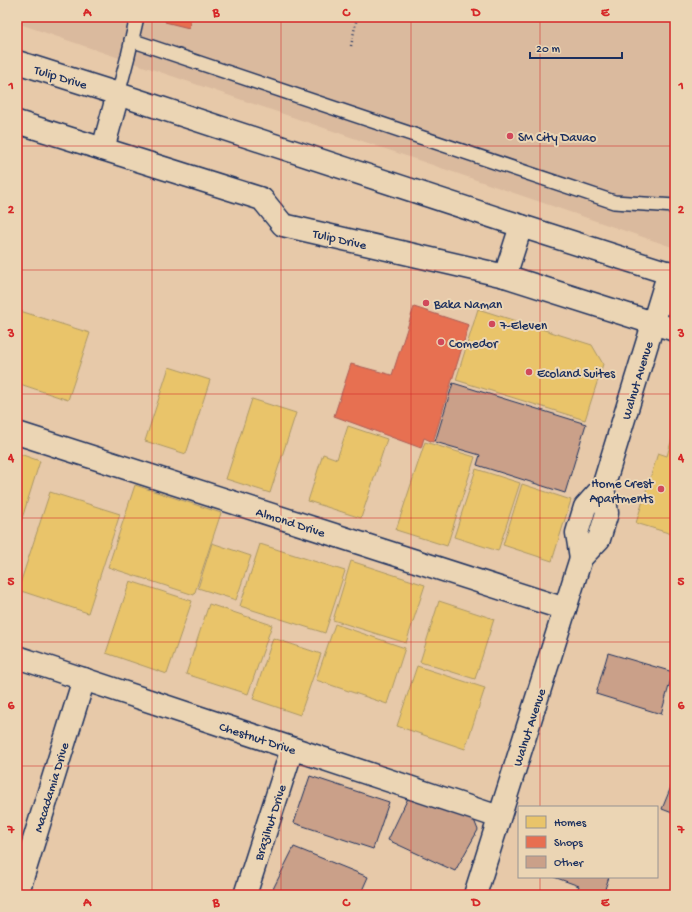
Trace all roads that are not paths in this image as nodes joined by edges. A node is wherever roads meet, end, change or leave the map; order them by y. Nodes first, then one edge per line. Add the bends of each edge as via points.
1 (136, 17) edge
2 (132, 40) junction
3 (17, 62) edge
4 (118, 94) junction
5 (17, 122) edge
6 (103, 149) junction
7 (675, 206) edge
8 (521, 226) junction
9 (672, 274) edge
10 (505, 276) junction
11 (654, 323) junction
12 (675, 330) edge
13 (17, 433) edge
14 (565, 608) junction
15 (17, 657) edge
16 (84, 679) junction
17 (292, 749) junction
18 (499, 817) junction
19 (22, 863) edge
20 (17, 895) edge
21 (245, 895) edge
22 (475, 895) edge

1 - 2 lane
2 - 4 lane
2 - 7 lane via 614,202
3 - 4 street, Tulip Drive
4 - 6 street
4 - 8 street, Tulip Drive
5 - 6 street, Tulip Drive
6 - 10 street, Tulip Drive via 262,199 283,224
8 - 9 street, Tulip Drive
8 - 10 street
9 - 11 street, Walnut Avenue
10 - 11 street, Tulip Drive
11 - 12 street, Tulip Drive
11 - 14 street, Walnut Avenue via 603,487 585,507 577,533 581,558
13 - 14 street, Almond Drive
14 - 18 street, Walnut Avenue
15 - 16 street, Chestnut Drive
16 - 17 street, Chestnut Drive
16 - 19 street, Macadamia Drive
17 - 18 street, Chestnut Drive
17 - 21 street, Brazilnut Drive
18 - 22 street, Walnut Avenue
19 - 20 street, Macadamia Drive

